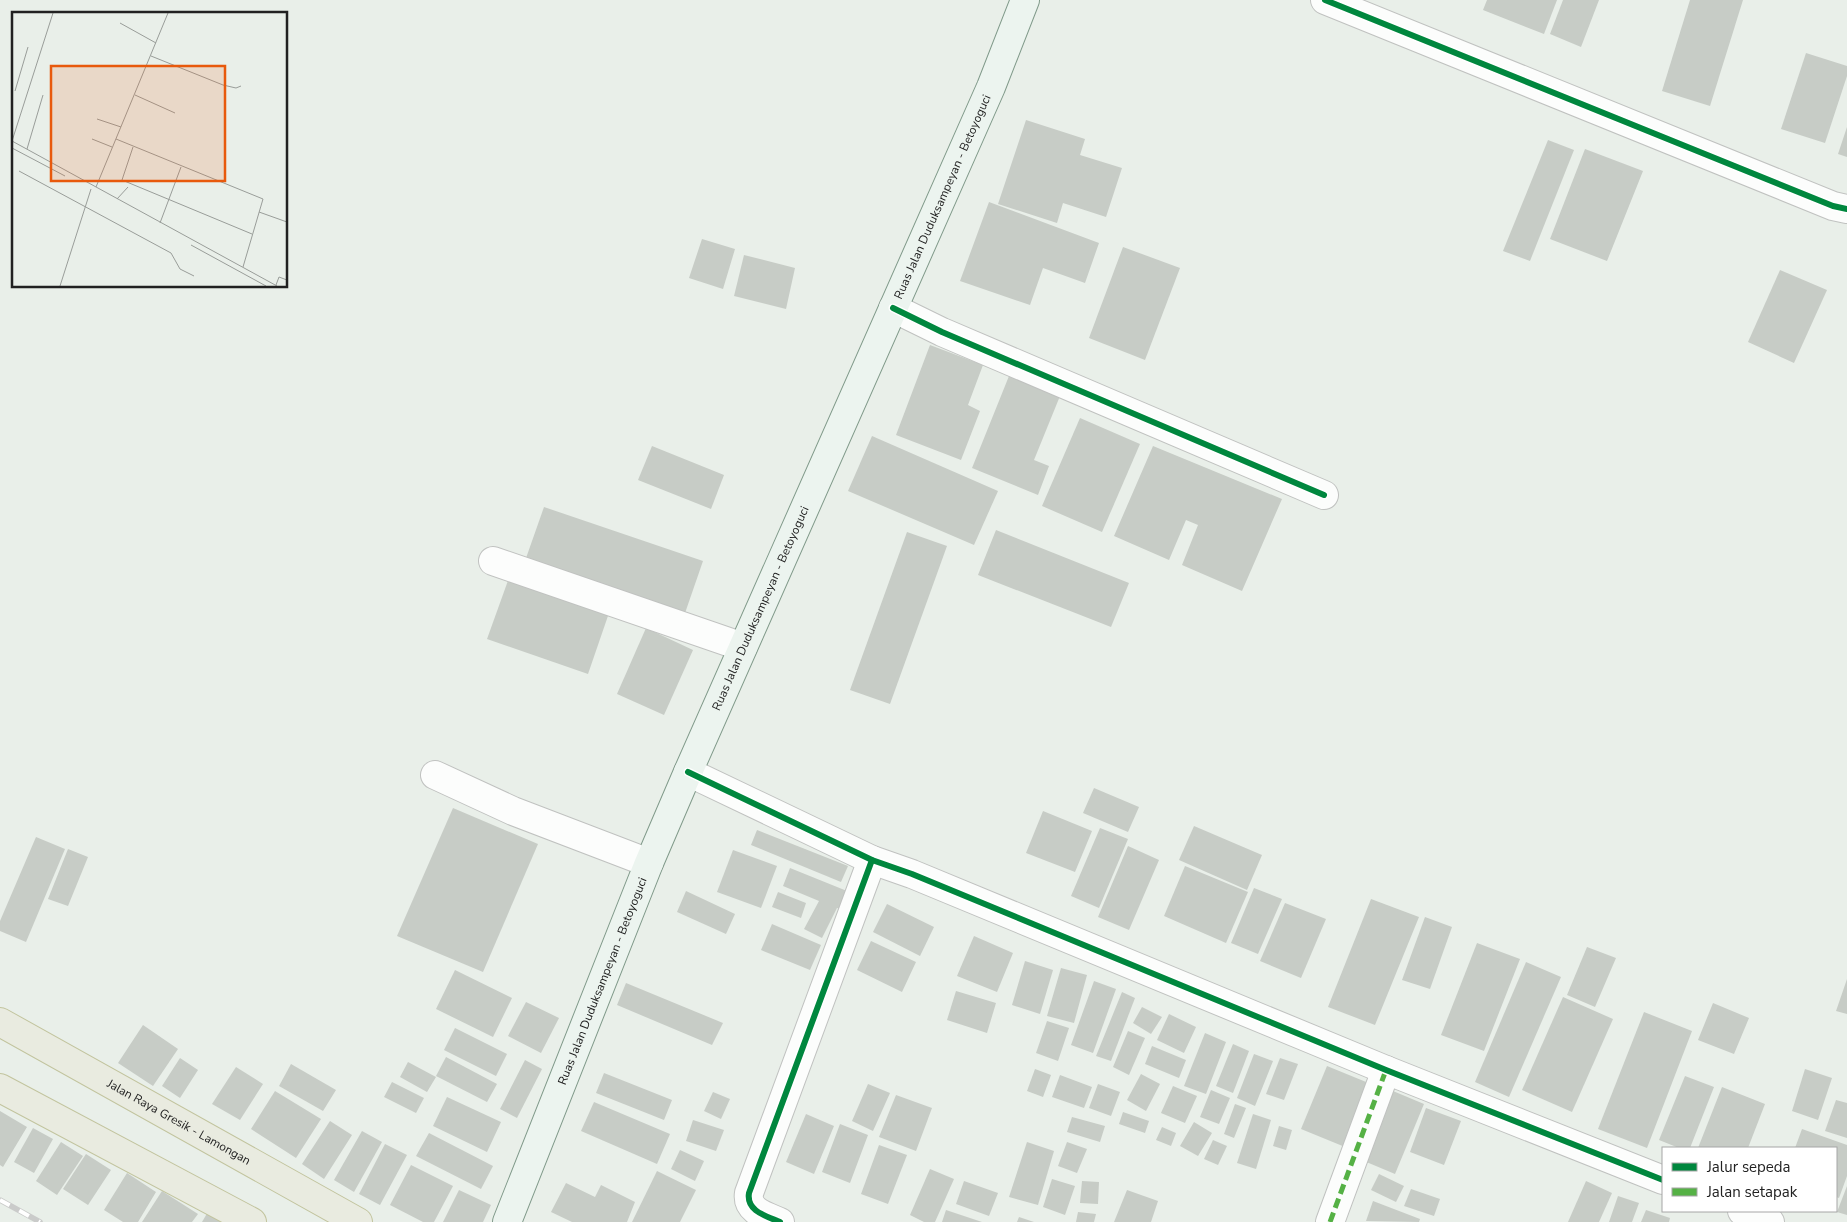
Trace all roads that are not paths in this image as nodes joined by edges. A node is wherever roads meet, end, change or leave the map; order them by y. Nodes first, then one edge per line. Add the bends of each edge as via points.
1 (1025, 0) edge
2 (1325, 0) edge
3 (1847, 209) edge
4 (893, 308) junction
5 (1324, 495) dead end
6 (493, 561) dead end
7 (743, 647) junction
8 (688, 772) junction
9 (435, 775) dead end
10 (872, 860) junction
11 (649, 863) junction
12 (0, 1022) edge
13 (1386, 1070) junction
14 (0, 1088) edge
15 (1662, 1180) edge
16 (1745, 1212) edge
17 (252, 1222) edge
18 (358, 1222) edge
19 (507, 1222) edge
20 (780, 1222) edge
21 (1330, 1222) edge
22 (1770, 1222) edge

1 - 4 main road, Ruas Jalan Duduksampeyan - Betoyoguci via 991,87
2 - 3 street
4 - 5 street via 942,332
4 - 7 main road, Ruas Jalan Duduksampeyan - Betoyoguci
6 - 7 street
7 - 8 main road, Ruas Jalan Duduksampeyan - Betoyoguci
8 - 10 street
8 - 11 main road, Ruas Jalan Duduksampeyan - Betoyoguci
9 - 11 street via 513,812
10 - 13 street
10 - 20 street via 749,1193 749,1202 754,1210
11 - 19 main road, Ruas Jalan Duduksampeyan - Betoyoguci
12 - 18 highway, Jalan Raya Gresik - Lamongan
13 - 15 street
13 - 21 street
14 - 17 highway
16 - 22 street

